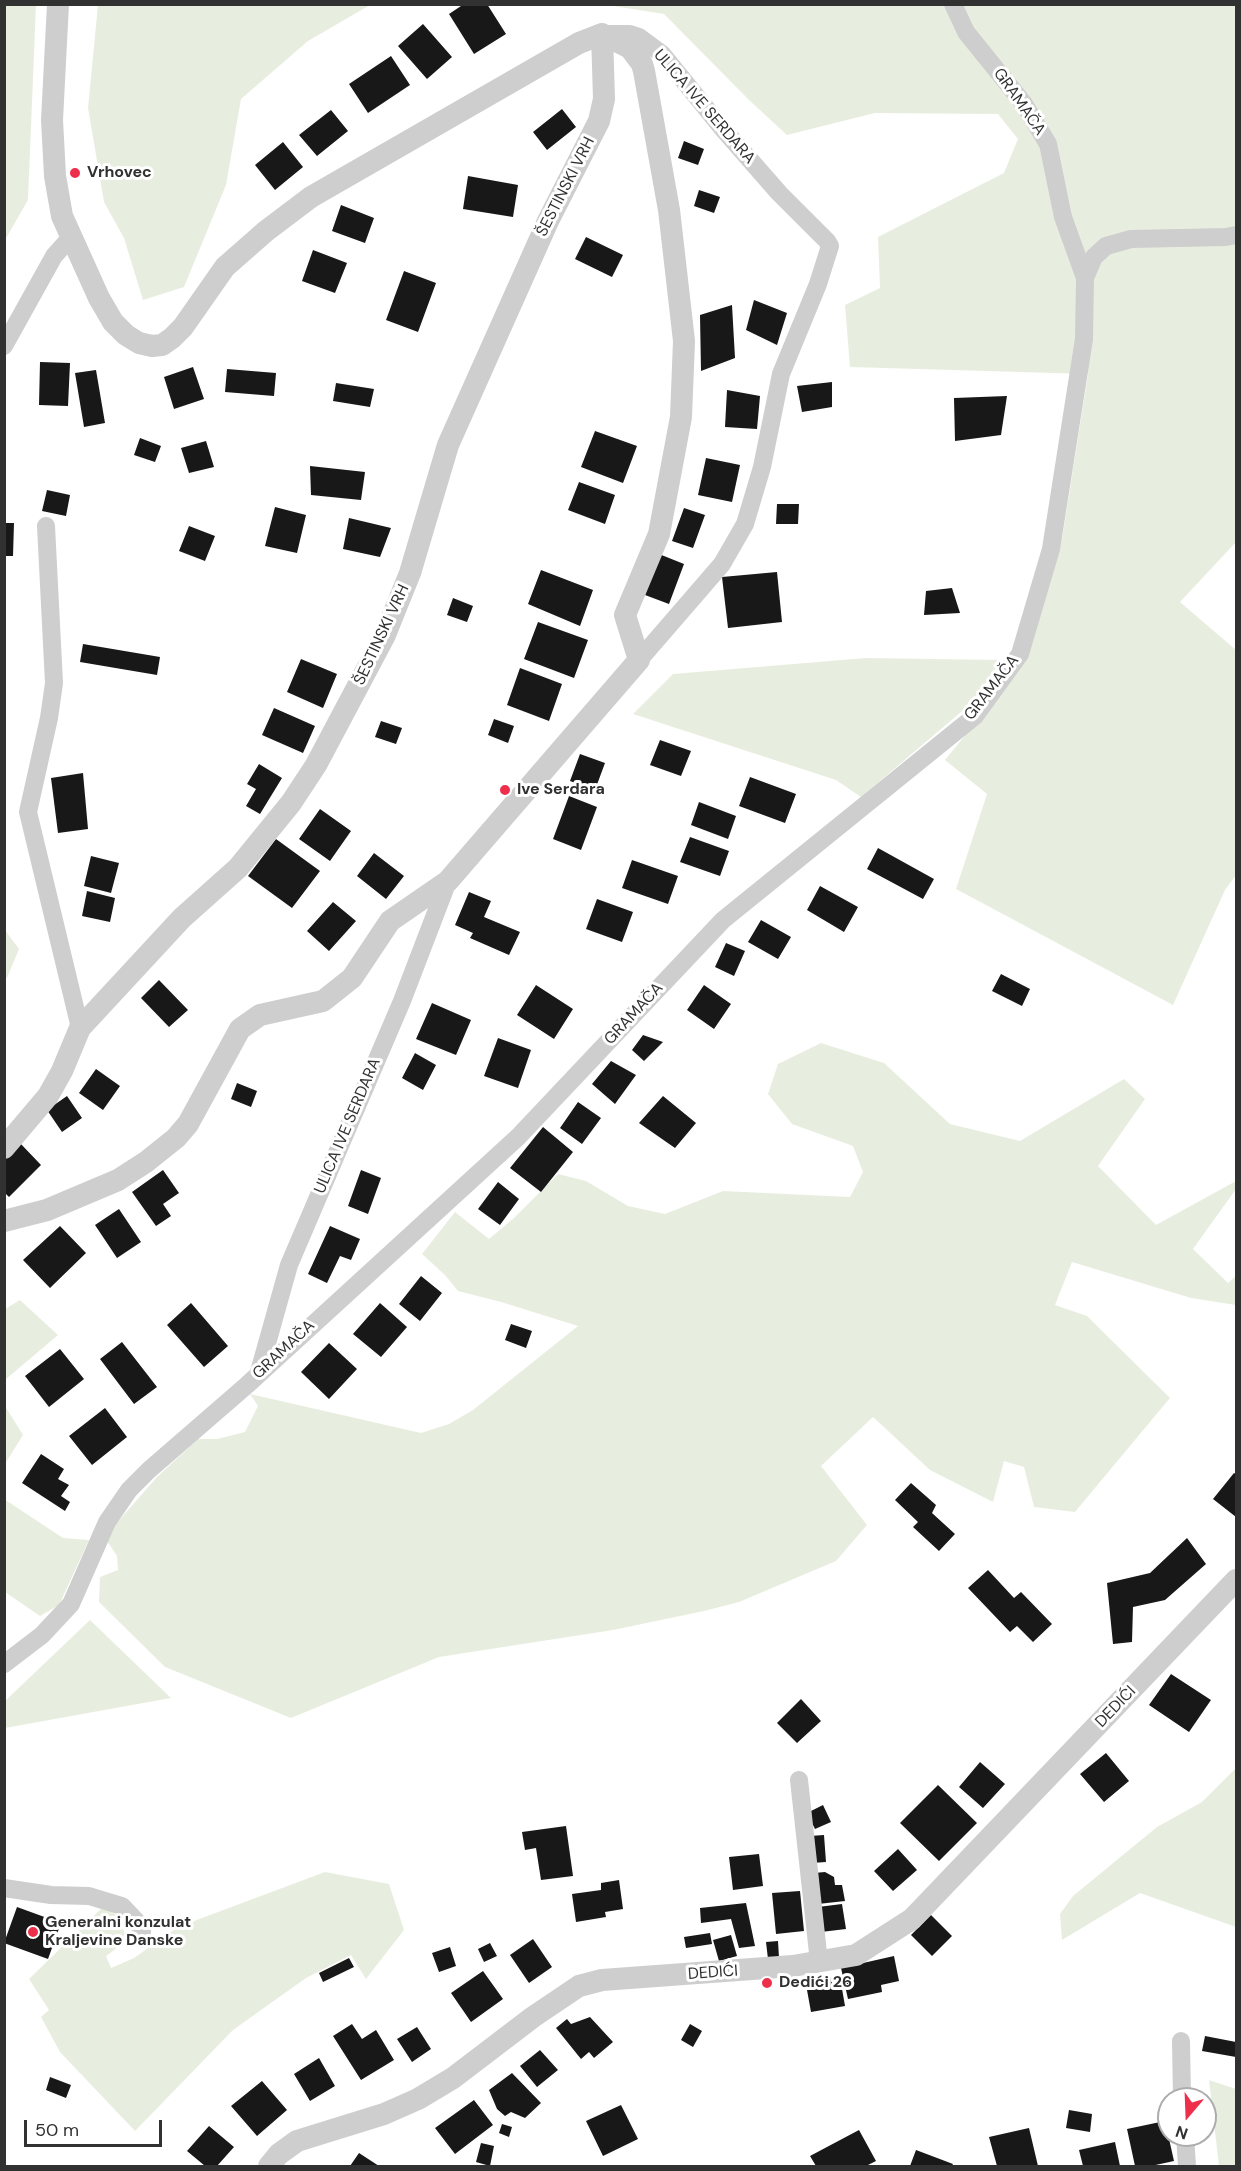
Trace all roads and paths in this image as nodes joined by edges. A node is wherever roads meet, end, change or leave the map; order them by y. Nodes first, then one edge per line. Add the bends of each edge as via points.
1 (58, 4) edge
2 (953, 4) edge
3 (602, 34) junction
4 (1236, 235) edge
5 (71, 237) junction
6 (1085, 278) junction
7 (4, 346) edge
8 (46, 526) dead end
9 (639, 660) junction
10 (448, 881) junction
11 (80, 1028) junction
12 (4, 1148) edge
13 (4, 1221) edge
14 (258, 1374) junction
15 (1236, 1580) edge
16 (4, 1664) edge
17 (799, 1780) dead end
18 (4, 1888) edge
19 (142, 1939) dead end
20 (819, 1962) junction
21 (1181, 2042) dead end
22 (1182, 2087) edge
23 (1186, 2147) edge
24 (269, 2166) edge
25 (1187, 2166) edge

1 - 5 street via 53,148 62,216
2 - 6 street, GRAMAČA via 966,32 1024,104 1048,144 1064,217
3 - 5 street via 579,43 310,197 225,267 183,327 162,345 139,343 113,322
3 - 9 street, ULICA IVE SERDARA via 630,48 644,71 669,210 684,341 681,417 659,534 624,615
3 - 9 street, ULICA IVE SERDARA via 630,34 662,54 779,193 830,246 781,374 762,467 745,524 722,564
3 - 11 street, ŠESTINSKI VRH via 604,99 599,121 548,221 448,445 403,594 380,645 316,765 291,803 238,868 182,918
4 - 6 street, GRAMAČA via 1131,239 1106,246 1094,257
5 - 7 street via 54,256
6 - 14 street, GRAMAČA via 1083,339 1051,549 1020,654 975,716 723,920 518,1137
8 - 11 street via 54,683 28,812
9 - 10 street, ULICA IVE SERDARA
10 - 13 street, ULICA IVE SERDARA via 390,921 352,978 335,993 323,1000 260,1015 240,1029 188,1124 165,1148 118,1180 47,1210
10 - 14 street, ULICA IVE SERDARA via 402,1001 289,1265
11 - 12 street, ŠESTINSKI VRH via 48,1096
14 - 16 street, GRAMAČA via 134,1485 107,1522 71,1604 42,1635
15 - 20 street, DEDIĆI via 912,1919 856,1955
17 - 20 street
18 - 19 street via 88,1896 122,1906 142,1930
20 - 24 street, DEDIĆI via 602,1980 579,1986 427,2095 384,2114 297,2141
21 - 22 street
23 - 25 street

